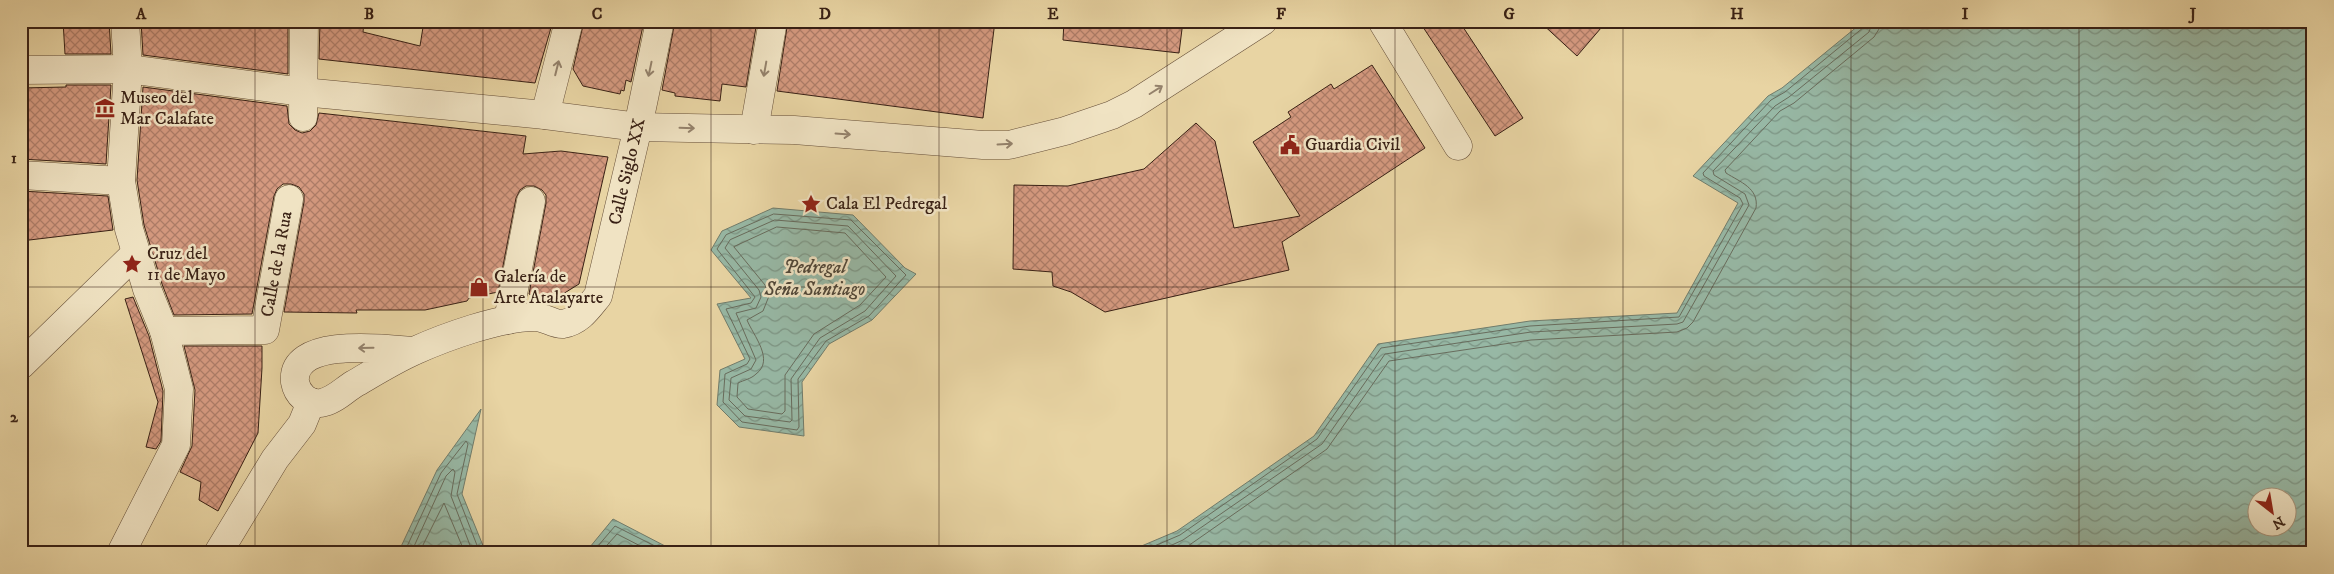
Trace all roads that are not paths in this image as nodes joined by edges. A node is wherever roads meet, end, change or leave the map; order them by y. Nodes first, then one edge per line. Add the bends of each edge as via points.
1 (125, 21) edge
2 (304, 21) edge
3 (569, 21) edge
4 (660, 21) edge
5 (773, 21) edge
6 (1263, 21) edge
7 (1382, 21) edge
8 (128, 69) junction
9 (23, 72) edge
10 (303, 105) junction
11 (545, 115) junction
12 (638, 127) junction
13 (754, 130) junction
14 (1458, 146) dead end
15 (21, 175) edge
16 (121, 181) junction
17 (289, 199) dead end
18 (531, 201) dead end
19 (136, 253) junction
20 (508, 320) junction
21 (164, 331) junction
22 (414, 351) junction
23 (21, 365) edge
24 (311, 402) junction
25 (121, 553) edge
26 (218, 553) edge

1 - 8 street
2 - 10 street
11 -> 3 street
4 -> 12 street, Calle Siglo XX
5 -> 13 street
13 -> 6 street via 794,130 983,145 1024,142 1112,115 1134,104
7 - 14 street
8 - 9 street
8 - 10 street
8 - 16 street
10 - 11 street
11 - 12 street
12 -> 13 street
12 - 20 street, Calle Siglo XX via 598,296 582,316 562,324 536,316
15 - 16 street
16 - 19 street
17 - 21 street, Calle de la Rua via 265,330
18 - 20 street
19 - 21 street
19 - 23 street
20 - 22 street
21 - 25 street via 179,389 176,445
22 - 24 street via 329,401
22 -> 24 street via 344,348 308,358 298,367 295,378 296,390
24 - 26 street via 302,424 275,459

